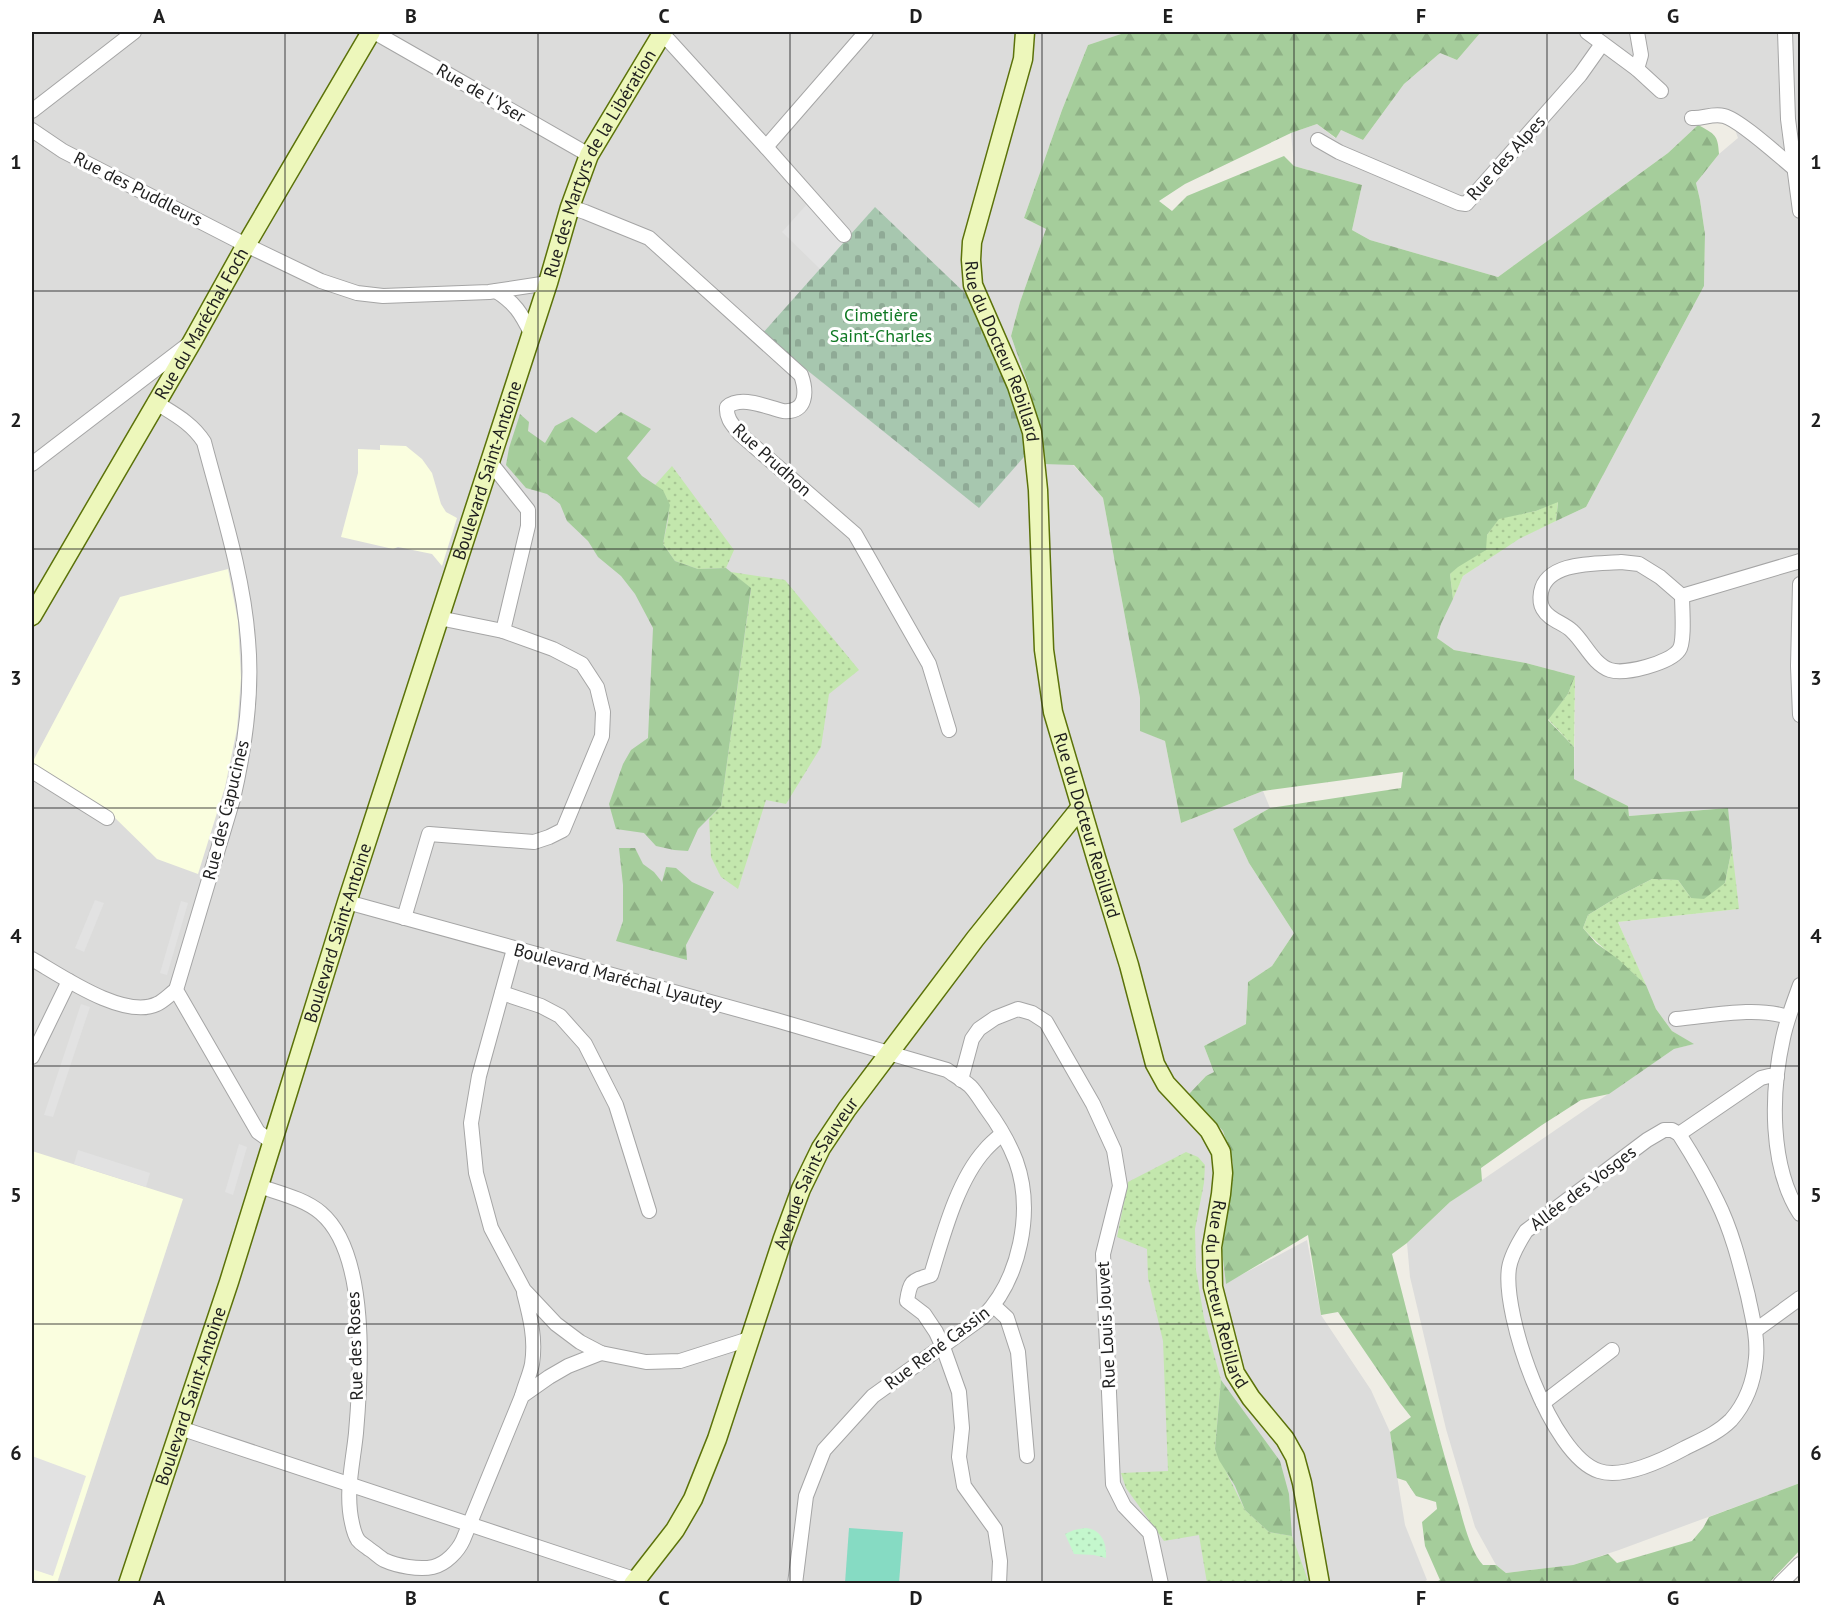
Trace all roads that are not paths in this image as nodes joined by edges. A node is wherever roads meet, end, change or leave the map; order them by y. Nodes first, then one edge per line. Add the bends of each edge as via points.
1 (134, 32) edge
2 (373, 32) edge
3 (662, 32) edge
4 (866, 32) edge
5 (1025, 32) edge
6 (1587, 32) edge
7 (1637, 32) edge
8 (1785, 32) edge
9 (1602, 44) junction
10 (1637, 69) junction
11 (1661, 92) dead end
12 (32, 111) edge
13 (1692, 118) dead end
14 (32, 130) edge
15 (1318, 140) dead end
16 (766, 147) junction
17 (588, 155) junction
18 (1795, 170) junction
19 (570, 207) junction
20 (1800, 212) edge
21 (844, 235) dead end
22 (246, 245) junction
23 (548, 283) junction
24 (496, 291) junction
25 (531, 333) junction
26 (192, 342) junction
27 (155, 402) junction
28 (490, 462) junction
29 (32, 464) edge
30 (1800, 561) edge
31 (1800, 584) edge
32 (1682, 596) junction
33 (32, 616) edge
34 (439, 618) junction
35 (502, 632) junction
36 (1800, 715) edge
37 (949, 730) dead end
38 (32, 771) edge
39 (1080, 807) junction
40 (107, 818) dead end
41 (347, 902) junction
42 (404, 918) junction
43 (514, 949) junction
44 (32, 959) edge
45 (69, 981) junction
46 (1800, 985) edge
47 (176, 990) junction
48 (502, 993) junction
49 (1788, 1017) junction
50 (1676, 1019) dead end
51 (889, 1053) junction
52 (32, 1058) edge
53 (1777, 1077) junction
54 (961, 1080) junction
55 (1002, 1134) junction
56 (1679, 1134) junction
57 (272, 1142) junction
58 (259, 1186) junction
59 (649, 1211) dead end
60 (1800, 1214) edge
61 (524, 1290) junction
62 (1800, 1298) edge
63 (994, 1306) junction
64 (1756, 1330) junction
65 (749, 1339) junction
66 (943, 1347) junction
67 (1612, 1350) dead end
68 (601, 1353) junction
69 (522, 1396) junction
70 (1543, 1403) junction
71 (180, 1428) junction
72 (1027, 1456) dead end
73 (348, 1483) junction
74 (469, 1524) junction
75 (1800, 1564) edge
76 (635, 1582) edge
77 (128, 1584) edge
78 (795, 1584) edge
79 (999, 1584) edge
80 (1161, 1584) edge
81 (1320, 1584) edge
82 (1780, 1584) edge

1 - 12 street
2 - 17 street, Rue de l'Yser
2 - 22 street, Rue du Maréchal Foch
3 - 16 street
3 - 17 street, Rue des Martyrs de la Libération
4 - 16 street
5 - 39 street, Rue du Docteur Rebillard via 1023,59 972,242 971,260 973,285 1017,386 1032,432 1047,673 1053,712
6 - 9 street
7 - 10 street via 1641,55
8 - 18 street via 1788,119
9 - 10 street
9 - 15 street, Rue des Alpes via 1580,75 1466,204
10 - 11 street
13 - 18 street via 1725,116 1737,122
14 - 22 street, Rue des Puddleurs via 63,151
16 - 21 street
17 - 19 street, Rue des Martyrs de la Libération
18 - 20 street
19 - 23 street, Rue des Martyrs de la Libération
19 - 37 street, Rue Prudhon via 649,238 801,375 806,388 802,405 796,409 783,411 741,401 732,402 726,415 740,434 855,534 929,664
22 - 24 street, Rue des Martyrs de la Libération via 321,281 357,293 383,296
22 - 26 street, Rue du Maréchal Foch
23 - 24 street, Rue des Martyrs de la Libération
23 - 25 street, Boulevard Saint-Antoine
24 - 25 street via 518,308
25 - 28 street, Boulevard Saint-Antoine
26 - 27 street, Rue du Maréchal Foch
26 - 29 street
27 - 33 street, Rue du Maréchal Foch
27 - 47 street, Rue des Capucines via 188,422 204,442 241,592 249,641 249,707 244,750
28 - 34 street, Boulevard Saint-Antoine
28 - 35 street via 528,510 528,526
30 - 32 street
31 - 36 street
32 - 32 street via 1639,564 1621,562 1566,567 1542,585 1540,599 1546,614 1572,631 1598,662 1611,670 1632,671 1667,659 1680,650
34 - 35 street
34 - 41 street, Boulevard Saint-Antoine
35 - 42 street via 553,649 582,664 597,687 603,712 602,736 563,830 534,842 429,834
38 - 40 street
39 - 51 street, Avenue Saint-Sauveur
39 - 81 street, Rue du Docteur Rebillard via 1155,1064 1166,1084 1209,1131 1221,1152 1223,1173 1212,1247 1213,1287 1235,1373 1294,1457
41 - 42 street, Boulevard Maréchal Lyautey
41 - 57 street, Boulevard Saint-Antoine
42 - 43 street, Boulevard Maréchal Lyautey
43 - 48 street
43 - 51 street, Boulevard Maréchal Lyautey
44 - 45 street
45 - 47 street via 134,1007 156,1005
45 - 52 street
46 - 49 street
47 - 57 street via 258,1132
48 - 59 street via 560,1016 585,1044 616,1105
48 - 61 street via 479,1076 471,1123 477,1173 491,1228
49 - 50 street via 1755,1012
49 - 53 street
51 - 54 street, Rue René Cassin via 946,1070
51 - 65 street, Avenue Saint-Sauveur via 821,1148 783,1238
53 - 56 street, Allée des Vosges via 1761,1078
53 - 60 street via 1778,1152 1788,1190
54 - 55 street, Rue René Cassin via 970,1086
54 - 80 street, Rue Louis Jouvet via 972,1039 979,1029 1018,1010 1032,1013 1046,1022 1093,1104 1114,1150 1120,1186 1102,1254 1113,1484 1124,1506 1150,1533
55 - 63 street, Rue René Cassin via 1015,1159 1024,1203 1018,1253
55 - 66 street via 984,1150 967,1178 949,1215 931,1275 909,1286 907,1301 924,1314
56 - 64 street, Allée des Vosges via 1718,1202 1739,1261
56 - 70 street, Allée des Vosges via 1664,1130 1647,1140 1526,1231 1515,1249 1509,1268 1513,1319 1532,1382
57 - 58 street, Boulevard Saint-Antoine
58 - 71 street, Boulevard Saint-Antoine
58 - 73 street, Rue des Roses via 321,1212 350,1261 359,1362
61 - 68 street via 556,1324
61 - 69 street, Rue des Roses via 533,1344 532,1365
62 - 64 street
63 - 66 street, Rue René Cassin
63 - 72 street via 1007,1318 1018,1352
64 - 70 street, Allée des Vosges via 1751,1386 1731,1419 1720,1430 1672,1455 1625,1472 1599,1471 1585,1464 1573,1452
65 - 68 street via 680,1361 646,1362
65 - 76 street, Avenue Saint-Sauveur via 693,1499 675,1530
66 - 78 street, Rue René Cassin via 873,1396 824,1450 806,1496
66 - 79 street via 959,1392 959,1457 964,1486 995,1529
67 - 70 street
68 - 69 street via 568,1366
69 - 74 street, Rue des Roses
71 - 73 street
71 - 77 street, Boulevard Saint-Antoine
73 - 74 street
73 - 74 street, Rue des Roses via 358,1540 384,1560 410,1567 434,1567 452,1556
74 - 76 street
75 - 82 street

